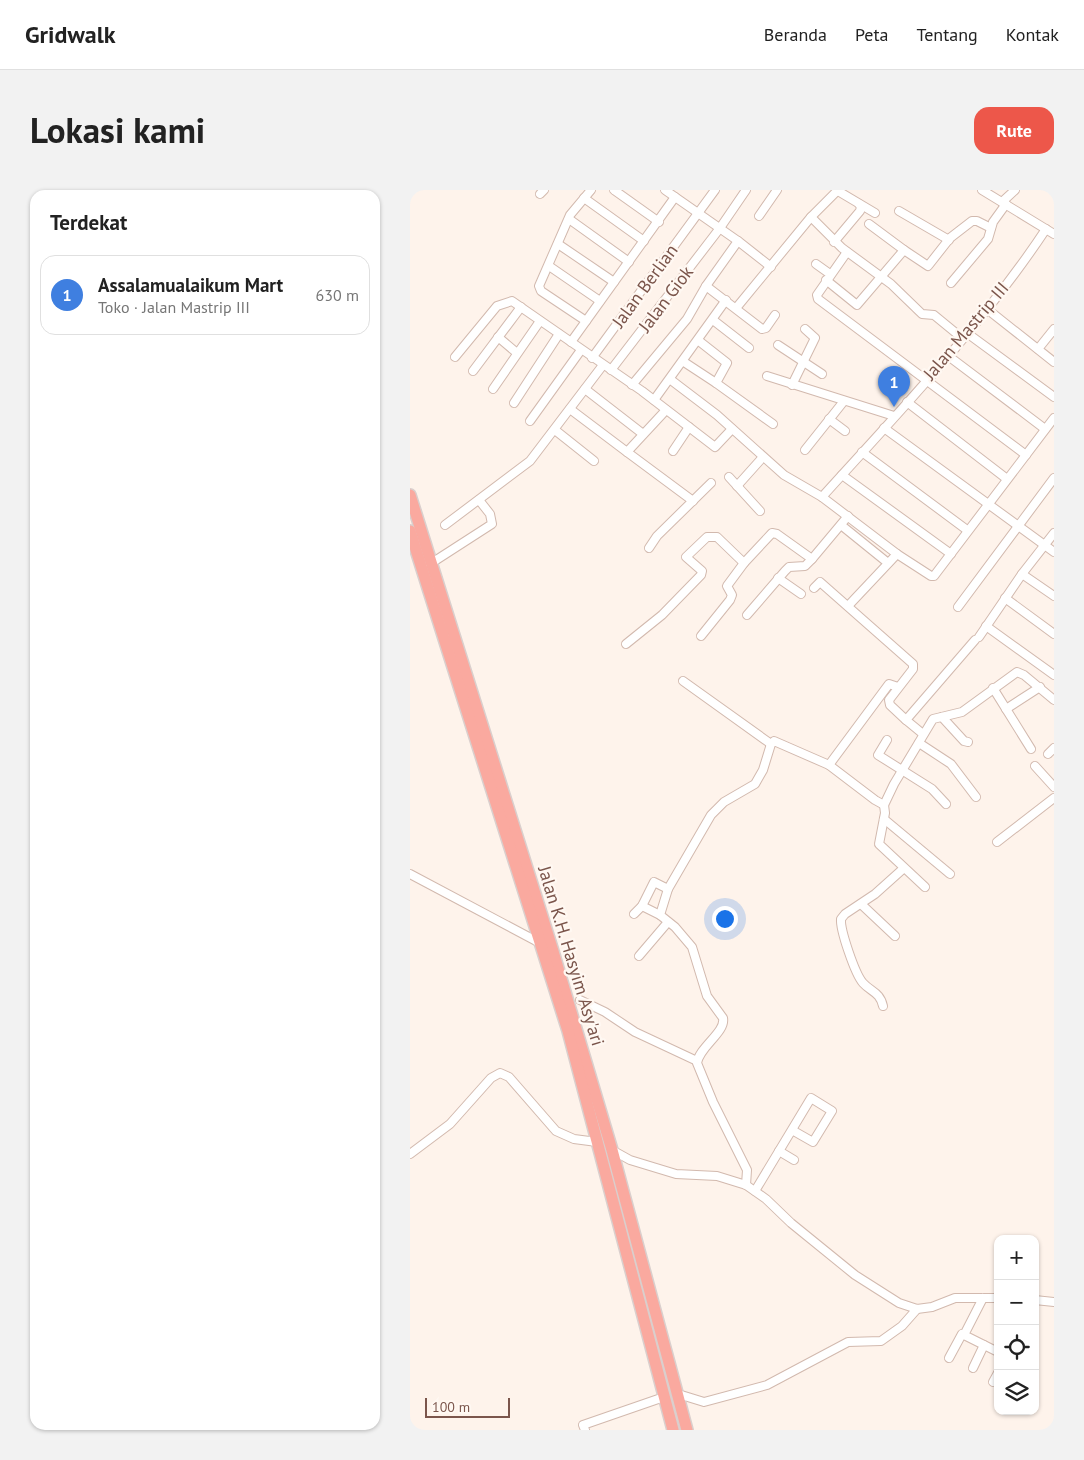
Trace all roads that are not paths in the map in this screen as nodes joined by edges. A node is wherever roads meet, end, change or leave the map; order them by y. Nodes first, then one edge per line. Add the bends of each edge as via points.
1 (591, 190) edge
2 (614, 190) edge
3 (665, 190) edge
4 (715, 190) edge
5 (746, 190) edge
6 (777, 190) edge
7 (838, 190) edge
8 (982, 190) edge
9 (1015, 190) edge
10 (675, 197) junction
11 (584, 198) junction
12 (1004, 203) junction
13 (859, 204) junction
14 (899, 211) dead end
15 (875, 213) dead end
16 (698, 214) junction
17 (759, 216) dead end
18 (811, 217) junction
19 (568, 219) junction
20 (660, 222) junction
21 (869, 224) dead end
22 (720, 228) junction
23 (991, 228) junction
24 (1046, 229) junction
25 (1054, 234) edge
26 (949, 240) junction
27 (644, 241) junction
28 (738, 241) junction
29 (834, 242) junction
30 (558, 244) junction
31 (904, 250) junction
32 (847, 252) junction
33 (629, 262) junction
34 (816, 264) dead end
35 (549, 266) junction
36 (771, 267) junction
37 (828, 277) junction
38 (882, 278) junction
39 (614, 282) junction
40 (951, 283) dead end
41 (706, 286) junction
42 (726, 300) junction
43 (600, 302) junction
44 (737, 307) junction
45 (521, 308) junction
46 (986, 310) junction
47 (775, 314) dead end
48 (713, 320) junction
49 (540, 321) junction
50 (586, 322) junction
51 (805, 329) dead end
52 (1054, 329) edge
53 (559, 334) junction
54 (964, 335) junction
55 (498, 337) junction
56 (699, 341) junction
57 (571, 342) junction
58 (778, 345) dead end
59 (749, 348) dead end
60 (581, 350) junction
61 (1038, 350) junction
62 (517, 353) junction
63 (947, 355) junction
64 (455, 357) dead end
65 (592, 358) junction
66 (684, 362) junction
67 (803, 362) junction
68 (1054, 362) edge
69 (603, 365) junction
70 (473, 370) dead end
71 (611, 370) junction
72 (822, 374) dead end
73 (767, 376) dead end
74 (671, 380) junction
75 (926, 380) junction
76 (632, 384) junction
77 (716, 384) junction
78 (792, 385) junction
79 (493, 389) dead end
80 (585, 389) junction
81 (1054, 397) edge
82 (654, 400) junction
83 (844, 400) junction
84 (906, 402) junction
85 (514, 403) dead end
86 (570, 409) junction
87 (666, 410) junction
88 (894, 416) junction
89 (1054, 418) edge
90 (829, 419) junction
91 (530, 421) dead end
92 (773, 424) dead end
93 (689, 427) junction
94 (884, 428) junction
95 (732, 429) junction
96 (1045, 429) junction
97 (555, 430) junction
98 (845, 431) dead end
99 (644, 434) junction
100 (804, 450) dead end
101 (673, 451) dead end
102 (627, 452) junction
103 (862, 452) junction
104 (1026, 455) junction
105 (763, 457) junction
106 (594, 461) dead end
107 (842, 475) junction
108 (728, 477) dead end
109 (1054, 478) edge
110 (1008, 479) junction
111 (711, 483) dead end
112 (737, 486) junction
113 (410, 495) edge
114 (822, 497) junction
115 (479, 500) junction
116 (693, 501) junction
117 (988, 504) junction
118 (760, 512) dead end
119 (848, 516) junction
120 (444, 525) dead end
121 (841, 525) junction
122 (1019, 526) junction
123 (967, 530) junction
124 (410, 531) edge
125 (1054, 533) edge
126 (1045, 545) junction
127 (649, 548) dead end
128 (1054, 552) edge
129 (897, 554) junction
130 (950, 554) junction
131 (812, 560) junction
132 (744, 563) junction
133 (888, 563) junction
134 (430, 564) junction
135 (1022, 574) junction
136 (778, 578) junction
137 (814, 588) dead end
138 (801, 594) dead end
139 (1054, 596) edge
140 (1005, 598) junction
141 (848, 606) junction
142 (958, 607) dead end
143 (747, 615) dead end
144 (986, 626) junction
145 (1054, 634) edge
146 (700, 636) dead end
147 (626, 644) dead end
148 (1054, 675) edge
149 (683, 681) dead end
150 (898, 687) junction
151 (1040, 687) junction
152 (994, 688) junction
153 (1054, 700) edge
154 (1006, 710) junction
155 (942, 717) junction
156 (906, 720) junction
157 (923, 734) junction
158 (886, 740) dead end
159 (968, 742) dead end
160 (919, 743) junction
161 (771, 744) junction
162 (1030, 749) dead end
163 (829, 765) junction
164 (1035, 766) dead end
165 (903, 770) junction
166 (1054, 786) edge
167 (976, 797) dead end
168 (1054, 798) edge
169 (946, 804) dead end
170 (884, 805) junction
171 (884, 819) junction
172 (997, 842) dead end
173 (904, 868) junction
174 (410, 874) edge
175 (950, 874) dead end
176 (925, 887) dead end
177 (668, 889) junction
178 (861, 904) junction
179 (642, 906) junction
180 (634, 914) dead end
181 (660, 915) junction
182 (668, 922) junction
183 (896, 936) dead end
184 (542, 944) junction
185 (639, 956) dead end
186 (580, 1000) dead end
187 (883, 1006) dead end
188 (697, 1061) junction
189 (792, 1130) junction
190 (597, 1142) junction
191 (612, 1150) junction
192 (779, 1151) junction
193 (410, 1154) edge
194 (794, 1160) dead end
195 (746, 1185) junction
196 (755, 1191) junction
197 (635, 1237) junction
198 (983, 1298) junction
199 (994, 1298) edge
200 (1039, 1300) edge
201 (639, 1301) junction
202 (1054, 1302) edge
203 (918, 1309) junction
204 (656, 1314) junction
205 (964, 1335) junction
206 (984, 1346) junction
207 (994, 1350) edge
208 (949, 1358) dead end
209 (973, 1368) dead end
210 (662, 1391) junction
211 (678, 1394) junction
212 (585, 1430) edge
213 (672, 1430) edge
214 (687, 1430) edge

1 - 11 street
2 - 20 street
3 - 10 street
4 - 16 street, Jalan Berlian
5 - 22 street, Jalan Giok
6 - 17 street
7 - 13 street
7 - 18 street
8 - 12 street
9 - 12 street
10 - 16 street
10 - 20 street
11 - 19 street
11 - 27 street
12 - 23 street
12 - 24 street
13 - 15 street
13 - 29 street via 860,211
14 - 26 street
16 - 22 street
16 - 65 street, Jalan Berlian
18 - 29 street
18 - 36 street
19 - 30 street
19 - 33 street
20 - 27 street
21 - 31 street
22 - 28 street
22 - 71 street, Jalan Giok
23 - 26 street via 974,221
23 - 40 street via 988,239
24 - 25 street
24 - 46 street, Jalan Mastrip III
26 - 31 street via 928,266
27 - 33 street
28 - 36 street
28 - 41 street
29 - 32 street
30 - 35 street
30 - 39 street
31 - 38 street
32 - 37 street
32 - 38 street
33 - 39 street
34 - 37 street
35 - 43 street
35 - 50 street via 539,288
36 - 44 street
37 - 38 street via 857,305
37 - 75 street via 816,296
38 - 54 street via 922,314 934,315
39 - 43 street
41 - 42 street
41 - 76 street via 687,319
42 - 44 street
42 - 48 street
43 - 50 street
44 - 47 street via 762,329
45 - 49 street
45 - 55 street
45 - 64 street via 510,301 497,306
46 - 54 street, Jalan Mastrip III
46 - 61 street
48 - 56 street
48 - 59 street
49 - 53 street
49 - 62 street
50 - 57 street
51 - 67 street via 815,338
52 - 61 street
53 - 57 street
53 - 85 street
54 - 63 street, Jalan Mastrip III
54 - 81 street
55 - 62 street
55 - 70 street
56 - 66 street
56 - 77 street via 727,363
57 - 60 street
58 - 67 street
60 - 65 street
60 - 91 street
61 - 68 street
62 - 79 street
63 - 75 street, Jalan Mastrip III
63 - 96 street
65 - 69 street
66 - 74 street
66 - 77 street
67 - 72 street
67 - 78 street
69 - 71 street
69 - 80 street
71 - 76 street
73 - 78 street
74 - 82 street
74 - 95 street
75 - 84 street, Jalan Mastrip III
75 - 104 street
76 - 82 street
77 - 92 street
78 - 83 street
80 - 86 street
80 - 99 street
82 - 87 street
83 - 88 street
83 - 90 street
84 - 88 street, Jalan Mastrip III
84 - 110 street
86 - 97 street
86 - 102 street
87 - 93 street
87 - 99 street
88 - 94 street, Jalan Mastrip III
89 - 96 street
90 - 98 street
90 - 100 street
93 - 95 street via 714,447
93 - 101 street
94 - 103 street, Jalan Mastrip III
94 - 117 street
95 - 105 street
96 - 104 street
97 - 106 street
97 - 115 street via 520,471
99 - 102 street
102 - 116 street
103 - 107 street, Jalan Mastrip III
103 - 123 street
104 - 110 street
105 - 112 street
105 - 114 street via 789,479
107 - 114 street, Jalan Mastrip III
107 - 130 street
108 - 112 street
109 - 122 street
110 - 117 street
111 - 116 street
112 - 118 street
113 - 134 highway, Jalan K.H. Hasyim Asy'ari
114 - 119 street
115 - 120 street
115 - 134 street via 490,514 492,524
116 - 127 street via 656,536
117 - 122 street
117 - 123 street
119 - 121 street
119 - 129 street
121 - 131 street
121 - 133 street
122 - 126 street
122 - 142 street
123 - 130 street
124 - 184 highway, Jalan K.H. Hasyim Asy'ari
125 - 126 street
126 - 128 street
126 - 135 street
129 - 130 street via 933,576
129 - 133 street
131 - 132 street via 772,533
131 - 136 street via 805,566 789,567
132 - 146 street via 727,586 732,596 730,600
132 - 147 street via 717,536 707,537 686,557 702,571 701,575 662,615
133 - 141 street
134 - 191 highway, Jalan K.H. Hasyim Asy'ari via 552,948
135 - 139 street
135 - 140 street
136 - 138 street
136 - 143 street
137 - 141 street via 820,582
140 - 144 street
140 - 145 street
141 - 150 street via 913,664 913,669
144 - 148 street
144 - 156 street
149 - 161 street
150 - 156 street via 889,703
150 - 163 street via 890,684
151 - 152 street via 1017,672
151 - 153 street
151 - 154 street
152 - 154 street
152 - 155 street via 962,712
154 - 162 street
155 - 157 street via 933,720
155 - 159 street
156 - 157 street
157 - 160 street
158 - 165 street via 878,754
160 - 165 street
160 - 167 street via 951,764
161 - 163 street via 775,742
161 - 177 street via 759,779 715,810
163 - 170 street
164 - 166 street
165 - 169 street via 932,788
165 - 170 street
168 - 172 street
170 - 171 street
171 - 173 street via 879,844
171 - 175 street
173 - 176 street
173 - 178 street
174 - 184 street
177 - 179 street via 654,881
177 - 181 street
178 - 183 street
178 - 187 street via 845,914 840,923 862,981 880,996
179 - 180 street
179 - 181 street
181 - 182 street
182 - 185 street
182 - 188 street via 692,947 707,996 724,1022
184 - 190 highway, Jalan K.H. Hasyim Asy'ari
186 - 188 street via 635,1032
188 - 195 street via 713,1102 747,1170
189 - 189 street via 811,1098 832,1110 813,1142
189 - 192 street
190 - 193 street via 574,1139 556,1131 509,1077 500,1073 490,1078 446,1128
190 - 201 highway, Jalan K.H. Hasyim Asy'ari
191 - 195 street via 630,1160 676,1174 716,1176
191 - 197 highway, Jalan K.H. Hasyim Asy'ari
192 - 194 street
192 - 196 street
195 - 196 street
196 - 203 street via 865,1283 899,1303
197 - 201 highway via 632,1251 646,1303 643,1305
197 - 204 highway, Jalan K.H. Hasyim Asy'ari
198 - 199 street
198 - 203 street via 955,1298
198 - 205 street
200 - 202 street
201 - 210 highway, Jalan K.H. Hasyim Asy'ari
203 - 211 street via 881,1341 848,1342 767,1385 704,1402
204 - 210 highway via 652,1309 649,1311 665,1375
204 - 211 highway, Jalan K.H. Hasyim Asy'ari
205 - 206 street
205 - 208 street
206 - 207 street
206 - 209 street
210 - 212 street via 583,1425
210 - 213 highway, Jalan K.H. Hasyim Asy'ari
211 - 214 highway, Jalan K.H. Hasyim Asy'ari

